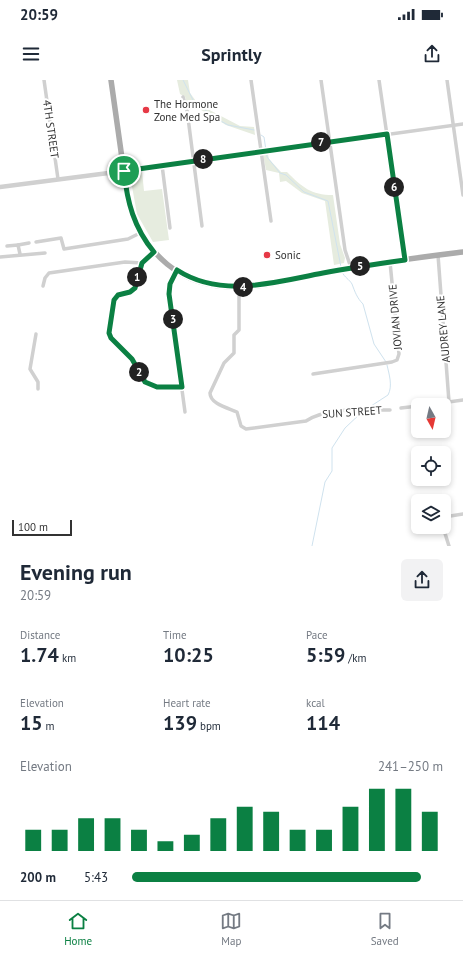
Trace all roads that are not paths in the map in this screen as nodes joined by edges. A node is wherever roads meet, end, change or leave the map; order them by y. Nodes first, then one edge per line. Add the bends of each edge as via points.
1 (44, 80) edge
2 (111, 80) edge
3 (251, 80) edge
4 (321, 80) edge
5 (379, 80) edge
6 (447, 80) edge
7 (183, 97) dead end
8 (463, 124) edge
9 (454, 125) junction
10 (387, 134) junction
11 (329, 141) junction
12 (262, 152) junction
13 (193, 160) junction
14 (162, 165) junction
15 (124, 171) junction
16 (58, 179) junction
17 (0, 187) edge
18 (463, 195) edge
19 (271, 221) dead end
20 (202, 226) dead end
21 (170, 228) dead end
22 (140, 233) junction
23 (36, 242) dead end
24 (29, 243) dead end
25 (18, 245) junction
26 (7, 246) dead end
27 (45, 252) dead end
28 (154, 252) junction
29 (463, 252) edge
30 (20, 254) junction
31 (438, 255) junction
32 (0, 256) edge
33 (405, 260) junction
34 (390, 262) junction
35 (142, 263) junction
36 (351, 268) junction
37 (177, 270) junction
38 (43, 286) dead end
39 (239, 287) junction
40 (36, 334) dead end
41 (313, 374) dead end
42 (182, 387) junction
43 (38, 389) dead end
44 (449, 398) edge
45 (463, 400) edge
46 (451, 402) edge
47 (411, 407) edge
48 (401, 408) dead end
49 (390, 410) dead end
50 (185, 412) dead end
51 (463, 514) edge
52 (451, 516) edge
53 (445, 534) edge
54 (448, 546) edge

1 - 16 street, 4TH STREET
2 - 15 main road
3 - 12 street
4 - 11 street
5 - 10 street
6 - 9 street
7 - 13 street via 186,103
8 - 9 street
9 - 10 street
9 - 18 street
10 - 11 street
10 - 33 street
11 - 12 street
11 - 36 street via 345,250
12 - 13 street
12 - 19 street
13 - 14 street
13 - 20 street
14 - 15 street
14 - 21 street
15 - 16 street
15 - 22 main road via 128,201
16 - 17 street
22 - 23 street via 128,239 64,250 61,238
22 - 28 main road
24 - 25 street
25 - 26 street
25 - 30 street
27 - 30 street
28 - 35 street
28 - 37 main road
29 - 31 main road
30 - 32 street
31 - 33 main road
31 - 44 street, AUDREY LANE
33 - 34 main road
34 - 36 main road
34 - 41 street, JOVIAN DRIVE via 399,354 397,360
35 - 38 street via 125,262 49,274
35 - 42 street via 135,288 118,295 114,300 109,333 132,359 145,382 157,387
36 - 39 main road
37 - 39 main road via 206,283
37 - 42 street via 170,284 169,294
39 - 49 street, SUN STREET via 239,330 234,335 234,353 224,363 210,397 213,401 237,412 241,426 246,429 306,421 314,415 351,410
40 - 43 street via 30,369 38,382
42 - 50 street
45 - 46 street
47 - 48 street
51 - 52 street
53 - 54 street

